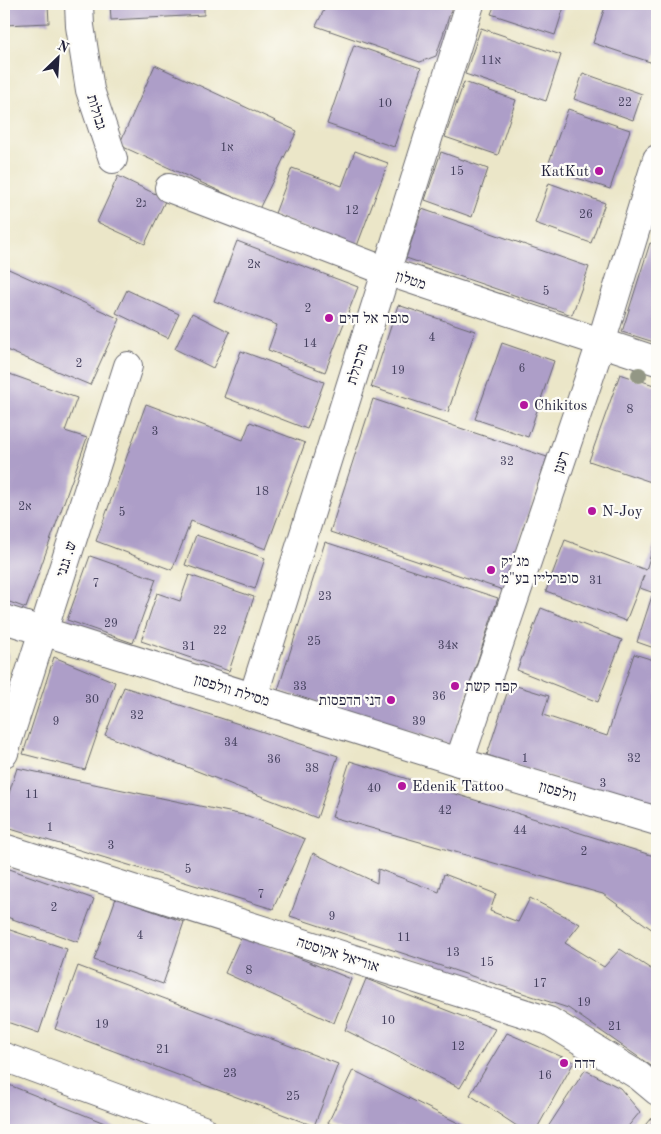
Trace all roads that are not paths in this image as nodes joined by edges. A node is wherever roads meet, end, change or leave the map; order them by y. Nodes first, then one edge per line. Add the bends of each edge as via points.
1 (79, 4) edge
2 (470, 4) edge
3 (112, 159) dead end
4 (657, 159) edge
5 (169, 188) dead end
6 (386, 272) junction
7 (601, 343) junction
8 (657, 361) edge
9 (128, 366) dead end
10 (4, 619) edge
11 (43, 631) junction
12 (253, 696) junction
13 (4, 753) edge
14 (459, 762) junction
15 (657, 821) edge
16 (4, 848) edge
17 (4, 1057) edge
18 (657, 1091) edge
19 (203, 1130) edge

1 - 3 street, גבולות via 90,90
2 - 6 street, מרכולת
4 - 7 street, רענן
5 - 6 street, מטלון
6 - 7 street, מטלון
6 - 12 street, מרכולת
7 - 8 street, מטלון
7 - 14 street, רענן
9 - 11 street, ש. גנני
10 - 11 street, מסילת וולפסון
11 - 12 street, מסילת וולפסון
11 - 13 street, ש. גנני
12 - 14 street, מסילת וולפסון
14 - 15 street, וולפסון
16 - 18 street, אוריאל אקוסטה via 549,1021 639,1076
17 - 19 street

